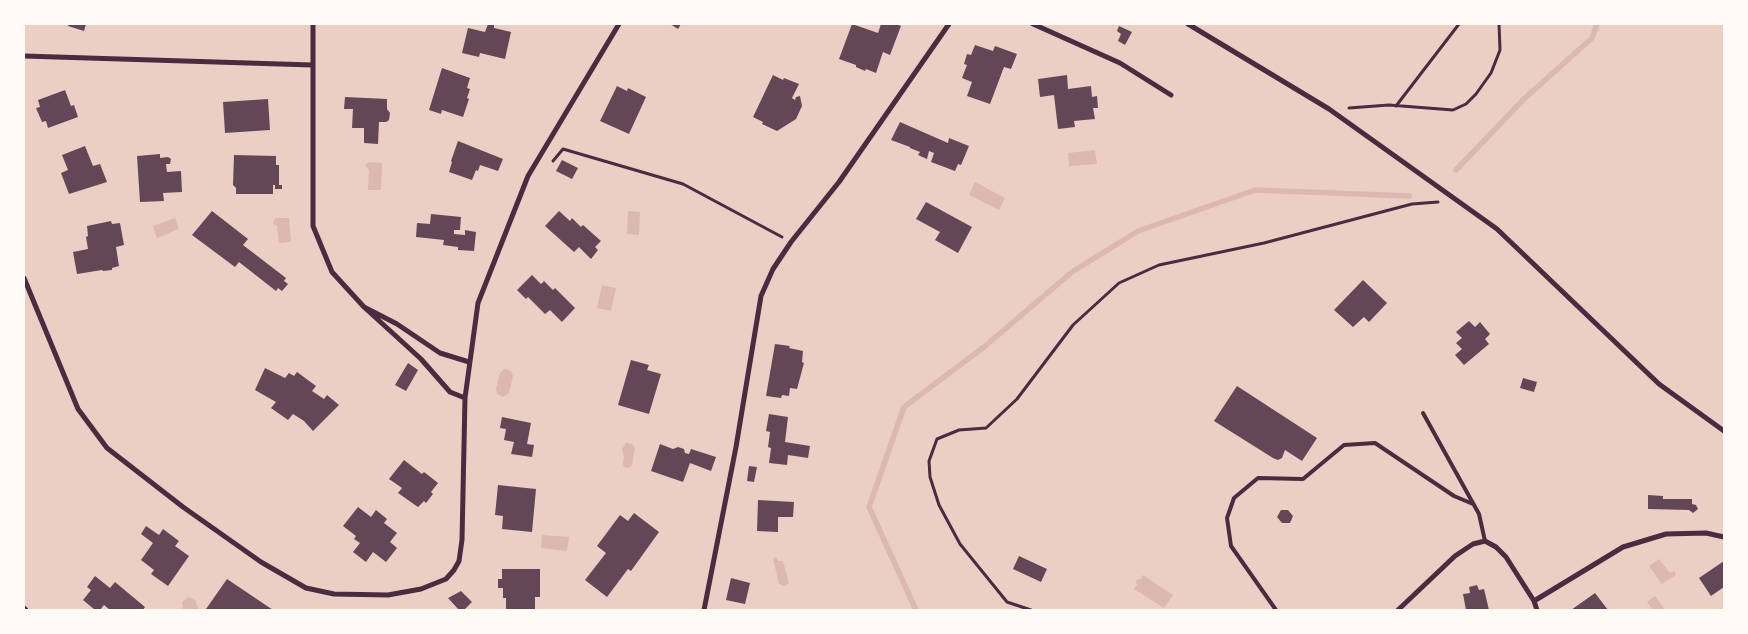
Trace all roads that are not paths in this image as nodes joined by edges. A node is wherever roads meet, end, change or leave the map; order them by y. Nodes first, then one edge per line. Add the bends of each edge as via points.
1 (313, 24) edge
2 (619, 24) edge
3 (949, 24) edge
4 (1033, 24) edge
5 (1188, 24) edge
6 (24, 56) edge
7 (312, 65) junction
8 (1171, 95) dead end
9 (24, 278) edge
10 (364, 307) junction
11 (469, 362) junction
12 (465, 398) junction
13 (1423, 413) dead end
14 (1724, 432) edge
15 (1473, 504) junction
16 (1724, 537) edge
17 (1485, 541) junction
18 (1534, 601) junction
19 (24, 608) edge
20 (26, 610) edge
21 (704, 610) edge
22 (1276, 610) edge
23 (1398, 610) edge
24 (1537, 610) edge

1 - 7 street
2 - 11 street via 528,176 478,303
3 - 21 street via 839,182 791,242 773,269 761,296
4 - 8 street via 1120,63
5 - 14 street via 1329,109 1497,229 1659,384
6 - 7 street
7 - 10 street via 313,226 332,272
9 - 12 street via 78,409 107,448 198,518 261,562 306,588 334,594 388,595 421,589 446,579 454,570 459,561 462,540
10 - 11 street via 397,324 440,353
10 - 12 street via 421,359 450,392
11 - 12 street
13 - 15 lane
15 - 17 lane via 1479,514
15 - 22 lane via 1454,496 1375,443 1344,445 1302,479 1258,478 1234,498 1227,518 1231,546
16 - 18 street via 1706,533 1666,534 1623,547
17 - 18 street via 1506,557
17 - 23 street via 1473,544 1455,556
18 - 24 street
19 - 20 street

